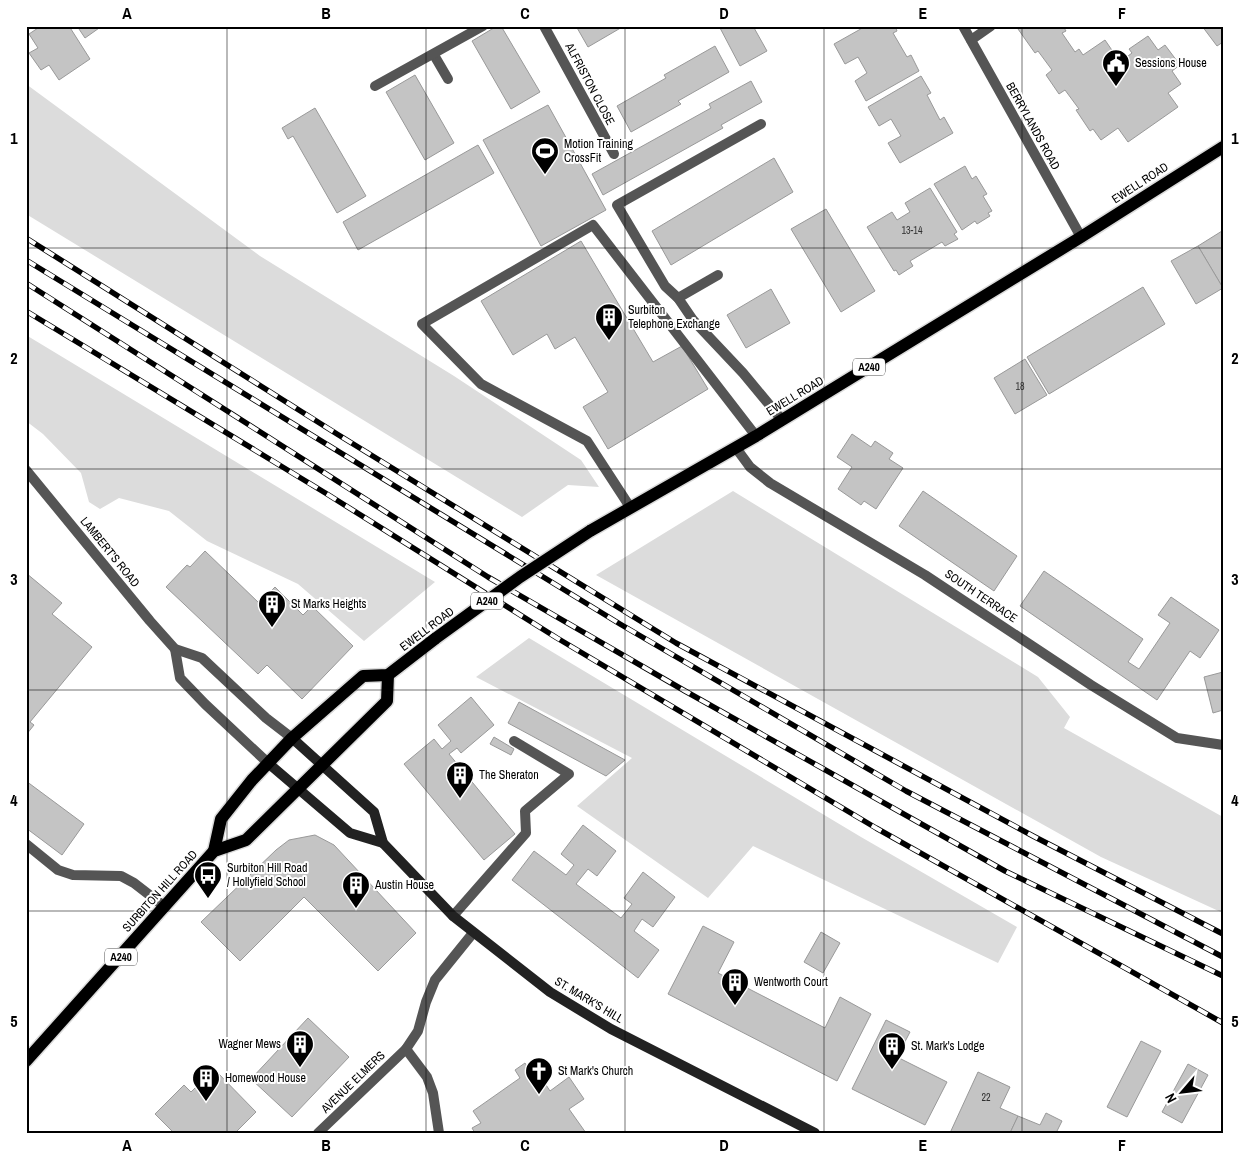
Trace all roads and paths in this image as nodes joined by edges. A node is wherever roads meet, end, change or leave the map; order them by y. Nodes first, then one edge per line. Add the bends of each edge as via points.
1 (483, 26) edge
2 (544, 26) edge
3 (963, 26) edge
4 (990, 26) edge
5 (971, 40) junction
6 (434, 55) junction
7 (448, 80) dead end
8 (375, 86) dead end
9 (761, 124) dead end
10 (1223, 147) edge
11 (614, 154) dead end
12 (1081, 238) junction
13 (718, 275) dead end
14 (678, 298) junction
15 (782, 420) junction
16 (756, 436) junction
17 (736, 448) junction
18 (26, 470) edge
19 (630, 507) junction
20 (175, 649) junction
21 (388, 675) junction
22 (292, 738) junction
23 (514, 741) dead end
24 (1223, 745) edge
25 (268, 762) junction
26 (321, 765) junction
27 (298, 789) junction
28 (383, 843) junction
29 (26, 844) edge
30 (214, 851) junction
31 (165, 907) junction
32 (453, 916) junction
33 (473, 932) junction
34 (406, 1049) junction
35 (26, 1061) edge
36 (318, 1133) edge
37 (439, 1133) edge
38 (815, 1133) edge

1 - 6 street
2 - 11 street, ALFRISTON CLOSE
3 - 5 street, BERRYLANDS ROAD
4 - 5 street
5 - 12 street, BERRYLANDS ROAD
6 - 7 street
6 - 8 street
9 - 14 street via 617,205 665,286
10 - 12 main road, EWELL ROAD / A240
12 - 15 main road, EWELL ROAD / A240
13 - 14 street
14 - 15 street via 693,320
15 - 16 main road, EWELL ROAD / A240
16 - 17 main road, EWELL ROAD / A240
16 - 19 street via 593,225 422,324 480,384 586,441
17 - 19 main road, EWELL ROAD / A240
17 - 24 street, SOUTH TERRACE via 750,467 770,483 925,574 1177,738
18 - 20 street, LAMBERT'S ROAD
19 - 21 main road, EWELL ROAD / A240, bridge via 520,577
20 - 22 street, LAMBERT'S ROAD via 202,658
20 - 25 street via 180,678
21 - 22 main road, A240 via 363,676
21 - 26 main road, A240 via 387,701
22 - 25 main road, A240
22 - 26 main road, ST. MARK'S HILL
23 - 32 street via 569,774 525,811 526,833
25 - 27 main road, ST. MARK'S HILL
25 - 30 main road, SURBITON HILL ROAD / A240 via 221,819
26 - 27 main road, A240
26 - 28 main road, ST. MARK'S HILL via 374,812
27 - 28 main road, ST. MARK'S HILL via 350,833
27 - 30 main road, SURBITON HILL ROAD / A240 via 246,840
28 - 32 main road, ST. MARK'S HILL
29 - 31 street via 58,870 73,876 121,876
30 - 31 main road, SURBITON HILL ROAD / A240
31 - 35 main road, SURBITON HILL ROAD / A240
32 - 33 main road, ST. MARK'S HILL
33 - 34 street, AVENUE ELMERS via 435,980 418,1031
33 - 38 main road, ST. MARK'S HILL via 550,992 611,1029
34 - 36 street, AVENUE ELMERS
34 - 37 street via 427,1077 433,1093

